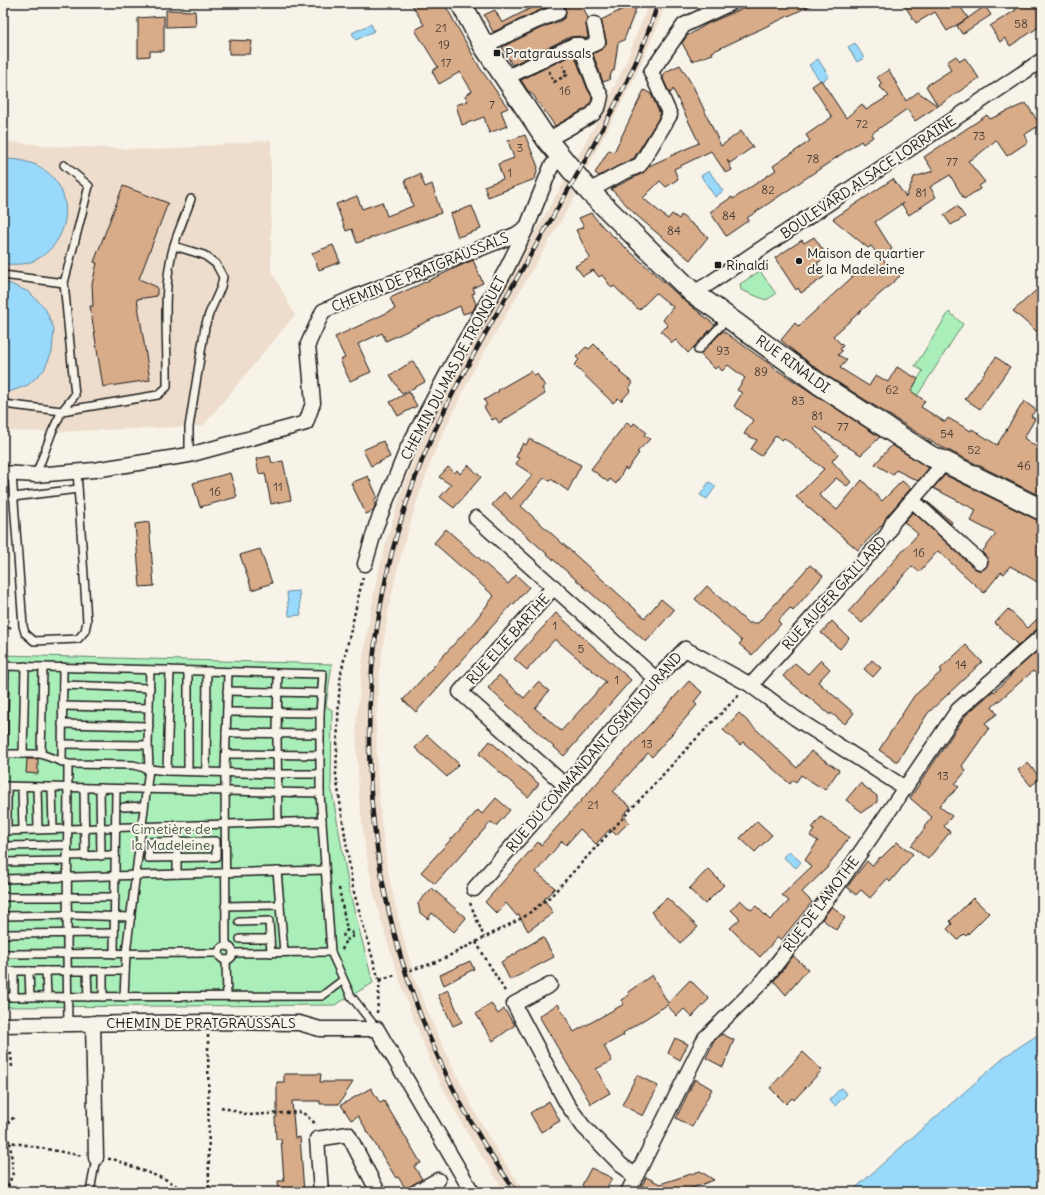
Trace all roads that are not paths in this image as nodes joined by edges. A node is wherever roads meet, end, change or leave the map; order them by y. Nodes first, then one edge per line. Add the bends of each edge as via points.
1 (461, 3) edge
2 (554, 3) edge
3 (731, 3) edge
4 (594, 24) dead end
5 (484, 46) junction
6 (582, 50) junction
7 (1042, 60) edge
8 (505, 78) junction
9 (553, 148) junction
10 (64, 165) dead end
11 (589, 191) junction
12 (192, 199) dead end
13 (528, 228) junction
14 (174, 246) junction
15 (3, 275) edge
16 (64, 283) junction
17 (693, 293) junction
18 (728, 318) junction
19 (698, 350) dead end
20 (3, 404) edge
21 (62, 411) junction
22 (189, 456) junction
23 (945, 462) junction
24 (77, 471) junction
25 (7, 474) edge
26 (36, 475) junction
27 (78, 489) junction
28 (13, 497) junction
29 (912, 500) junction
30 (1042, 510) edge
31 (476, 518) dead end
32 (980, 562) dead end
33 (365, 564) road end
34 (554, 587) junction
35 (1042, 636) edge
36 (4, 666) edge
37 (25, 666) junction
38 (43, 667) junction
39 (63, 667) junction
40 (150, 670) junction
41 (170, 670) junction
42 (188, 671) junction
43 (207, 671) junction
44 (228, 672) junction
45 (278, 673) junction
46 (656, 679) junction
47 (63, 685) junction
48 (750, 685) junction
49 (150, 688) junction
50 (227, 691) junction
51 (278, 692) junction
52 (321, 693) junction
53 (63, 706) junction
54 (149, 708) junction
55 (227, 712) junction
56 (277, 713) junction
57 (320, 714) junction
58 (62, 724) junction
59 (148, 726) junction
60 (226, 734) junction
61 (277, 734) junction
62 (320, 734) junction
63 (62, 744) junction
64 (148, 745) junction
65 (23, 754) junction
66 (41, 754) junction
67 (226, 754) junction
68 (277, 754) junction
69 (320, 755) junction
70 (65, 762) junction
71 (149, 769) junction
72 (167, 771) junction
73 (188, 771) junction
74 (206, 772) junction
75 (225, 772) junction
76 (277, 774) junction
77 (320, 774) junction
78 (5, 786) edge
79 (566, 786) junction
80 (22, 787) junction
81 (37, 787) junction
82 (52, 787) junction
83 (68, 788) junction
84 (84, 788) junction
85 (100, 788) junction
86 (905, 788) junction
87 (116, 789) junction
88 (147, 790) junction
89 (225, 791) junction
90 (278, 792) junction
91 (320, 793) junction
92 (144, 806) junction
93 (124, 807) dead end
94 (322, 821) junction
95 (278, 823) junction
96 (225, 824) junction
97 (177, 825) junction
98 (142, 826) junction
99 (115, 827) junction
100 (68, 828) junction
101 (84, 828) junction
102 (100, 828) junction
103 (38, 829) junction
104 (53, 829) junction
105 (23, 830) junction
106 (5, 831) edge
107 (176, 842) junction
108 (67, 845) junction
109 (3, 846) edge
110 (115, 855) junction
111 (85, 856) junction
112 (101, 856) junction
113 (67, 858) junction
114 (176, 858) junction
115 (3, 862) edge
116 (324, 870) junction
117 (277, 871) junction
118 (225, 873) junction
119 (136, 874) junction
120 (177, 874) junction
121 (115, 875) junction
122 (67, 877) junction
123 (3, 879) edge
124 (474, 889) road end
125 (3, 896) edge
126 (67, 897) junction
127 (115, 897) junction
128 (280, 905) junction
129 (225, 906) junction
130 (67, 915) junction
131 (3, 916) edge
132 (114, 916) junction
133 (131, 917) junction
134 (239, 922) dead end
135 (114, 933) junction
136 (3, 934) edge
137 (67, 934) junction
138 (240, 939) dead end
139 (270, 939) junction
140 (226, 946) junction
141 (284, 952) junction
142 (331, 952) junction
143 (219, 953) junction
144 (233, 953) junction
145 (271, 953) junction
146 (3, 954) edge
147 (67, 954) junction
148 (114, 954) junction
149 (126, 954) junction
150 (226, 960) junction
151 (3, 971) edge
152 (14, 971) junction
153 (30, 971) junction
154 (46, 971) junction
155 (67, 971) junction
156 (87, 971) junction
157 (103, 971) junction
158 (125, 971) junction
159 (343, 980) junction
160 (550, 984) dead end
161 (227, 996) junction
162 (3, 997) edge
163 (14, 997) junction
164 (30, 997) junction
165 (47, 997) junction
166 (67, 997) junction
167 (88, 997) junction
168 (103, 997) junction
169 (124, 997) junction
170 (94, 1023) junction
171 (3, 1024) edge
172 (68, 1024) junction
173 (377, 1029) junction
174 (96, 1158) joint
175 (438, 1180) dead end
176 (631, 1186) edge
177 (90, 1192) edge
178 (321, 1192) edge
179 (378, 1192) edge
180 (416, 1192) edge
181 (472, 1192) edge

1 - 5 street, RUE RINALDI
2 - 5 street via 558,12
3 - 11 street via 684,25 651,72 670,115 640,165
4 - 6 street via 598,42
5 - 8 street, RUE RINALDI
6 - 8 street via 580,46 574,45
6 - 9 street via 601,96 599,105 593,114
7 - 17 street, BOULEVARD ALSACE LORRAINE
8 - 9 street, RUE RINALDI
9 - 11 street, RUE RINALDI
9 - 13 street via 551,167
10 - 16 lane via 89,186
11 - 17 street, RUE RINALDI
12 - 14 lane
13 - 22 street, CHEMIN DE PRATGRAUSSALS via 323,311 308,344 314,403 306,423
13 - 33 street, CHEMIN DU MAS DE TRONQUET via 408,447 376,526
14 - 21 lane via 166,309 167,387 158,395
14 - 22 lane via 204,254 216,264 223,277 222,287 205,327 189,427
15 - 16 lane
16 - 21 lane via 75,395
17 - 18 street, RUE RINALDI
18 - 19 lane
18 - 23 street, RUE RINALDI via 819,384 930,456
20 - 21 lane
21 - 26 lane
22 - 24 street, CHEMIN DE PRATGRAUSSALS
23 - 29 street, RUE AUGER GAILLARD
23 - 30 street, RUE RINALDI
24 - 26 street, CHEMIN DE PRATGRAUSSALS
24 - 27 lane
25 - 26 street, CHEMIN DE PRATGRAUSSALS
25 - 28 lane
27 - 28 lane
27 - 28 lane via 87,621 85,631 78,639 34,641 26,633 23,626
29 - 32 street
29 - 48 street, RUE AUGER GAILLARD via 893,522 887,535
31 - 34 street
34 - 46 street
34 - 79 street, RUE ELIE BARTHE via 460,692
35 - 86 street, RUE DE LAMOTHE via 958,710
36 - 37 lane
36 - 65 lane via 3,754
37 - 38 lane
37 - 65 lane
38 - 39 lane
38 - 66 lane
39 - 40 lane
39 - 47 lane
40 - 41 lane
40 - 49 lane
41 - 42 lane
41 - 72 lane
42 - 43 lane
42 - 73 lane
43 - 44 lane
43 - 74 lane
44 - 45 lane
44 - 50 lane
45 - 51 lane
45 - 52 lane via 323,674
46 - 48 street, RUE DU COMMANDANT OSMIN DURAND via 685,649
46 - 79 street, RUE DU COMMANDANT OSMIN DURAND
47 - 49 lane
47 - 53 lane
48 - 86 street, RUE DU COMMANDANT OSMIN DURAND via 794,718
49 - 54 lane
50 - 51 lane
50 - 55 lane
51 - 52 lane
51 - 56 lane
52 - 57 lane
53 - 54 lane
53 - 58 lane
54 - 59 lane
55 - 56 lane
55 - 60 lane
56 - 57 lane
56 - 61 lane
57 - 62 lane
58 - 59 lane
58 - 63 lane
59 - 64 lane
60 - 61 lane
60 - 67 lane
61 - 62 lane
61 - 68 lane
62 - 69 lane
63 - 64 lane
63 - 70 lane
64 - 71 lane
65 - 66 lane
66 - 70 lane
67 - 68 lane
67 - 75 lane
68 - 69 lane
68 - 76 lane
69 - 77 lane
70 - 71 lane via 133,765
70 - 83 lane
71 - 72 lane
71 - 88 lane
72 - 73 lane
73 - 74 lane
74 - 75 lane
75 - 76 lane
75 - 89 lane
76 - 77 lane
76 - 90 lane
77 - 91 lane
78 - 80 lane
78 - 106 lane
79 - 124 street, RUE DU COMMANDANT OSMIN DURAND
80 - 81 lane
80 - 105 lane
81 - 82 lane
81 - 103 lane
82 - 83 lane
82 - 104 lane
83 - 84 lane
83 - 100 lane
84 - 85 lane
84 - 101 lane
85 - 87 lane
85 - 102 lane
86 - 176 street, RUE DE LAMOTHE via 835,888 768,975 705,1038
87 - 88 lane
87 - 99 lane
88 - 89 lane
88 - 92 lane
89 - 90 lane
89 - 96 lane
90 - 91 lane
90 - 95 lane
91 - 94 lane
92 - 93 lane
92 - 98 lane
94 - 95 lane
94 - 116 lane
95 - 96 lane
96 - 97 lane
96 - 118 lane
97 - 98 lane
97 - 107 lane
98 - 99 lane
98 - 119 lane
99 - 102 lane
99 - 110 lane
100 - 101 lane
100 - 104 lane
100 - 108 lane
101 - 102 lane
101 - 111 lane
102 - 112 lane
103 - 104 lane
103 - 105 lane
105 - 106 lane
107 - 114 lane
107 - 114 lane via 150,842 148,858
107 - 114 lane via 216,841 216,857
108 - 109 lane
108 - 113 lane
110 - 112 lane
110 - 121 lane
111 - 112 lane
111 - 113 lane
113 - 115 lane
113 - 122 lane
114 - 120 lane
116 - 117 lane
116 - 142 lane
117 - 118 lane
117 - 128 lane
118 - 120 lane
118 - 129 lane
119 - 120 lane
119 - 121 lane
119 - 133 lane
121 - 122 lane
121 - 127 lane
122 - 123 lane
122 - 126 lane
125 - 126 lane
126 - 127 lane
126 - 130 lane
127 - 132 lane
128 - 129 lane
128 - 141 lane
129 - 140 lane
130 - 131 lane
130 - 132 lane
130 - 137 lane
132 - 133 lane
132 - 135 lane
133 - 149 lane
134 - 139 lane via 269,921
135 - 137 lane
135 - 148 lane
136 - 137 lane
137 - 147 lane
138 - 139 lane
139 - 145 lane
140 - 143 lane via 220,948
140 - 144 lane via 231,948
141 - 142 lane
141 - 145 lane
142 - 159 lane
143 - 149 lane
143 - 150 lane via 221,958
144 - 145 lane
144 - 150 lane via 231,958
146 - 147 lane
147 - 148 lane
147 - 155 lane
148 - 149 lane
149 - 158 lane
150 - 161 lane
151 - 152 lane
152 - 153 lane
152 - 163 lane
153 - 154 lane
153 - 164 lane
154 - 155 lane
154 - 165 lane
155 - 156 lane
155 - 166 lane
156 - 157 lane
156 - 167 lane
157 - 158 lane
157 - 168 lane
158 - 169 lane
159 - 161 lane via 322,996
159 - 173 lane via 351,996
160 - 176 street via 514,1004 567,1104 583,1126 620,1165 628,1170
161 - 169 lane
162 - 163 lane
163 - 164 lane
164 - 165 lane
165 - 166 lane
166 - 167 lane
166 - 172 lane
167 - 168 lane
168 - 169 lane
170 - 172 street, CHEMIN DE PRATGRAUSSALS
170 - 173 street, CHEMIN DE PRATGRAUSSALS via 299,1023 320,1029
170 - 174 street
171 - 172 street, CHEMIN DE PRATGRAUSSALS
173 - 181 street
174 - 177 lane
175 - 180 street
178 - 179 street via 317,1139 348,1134

